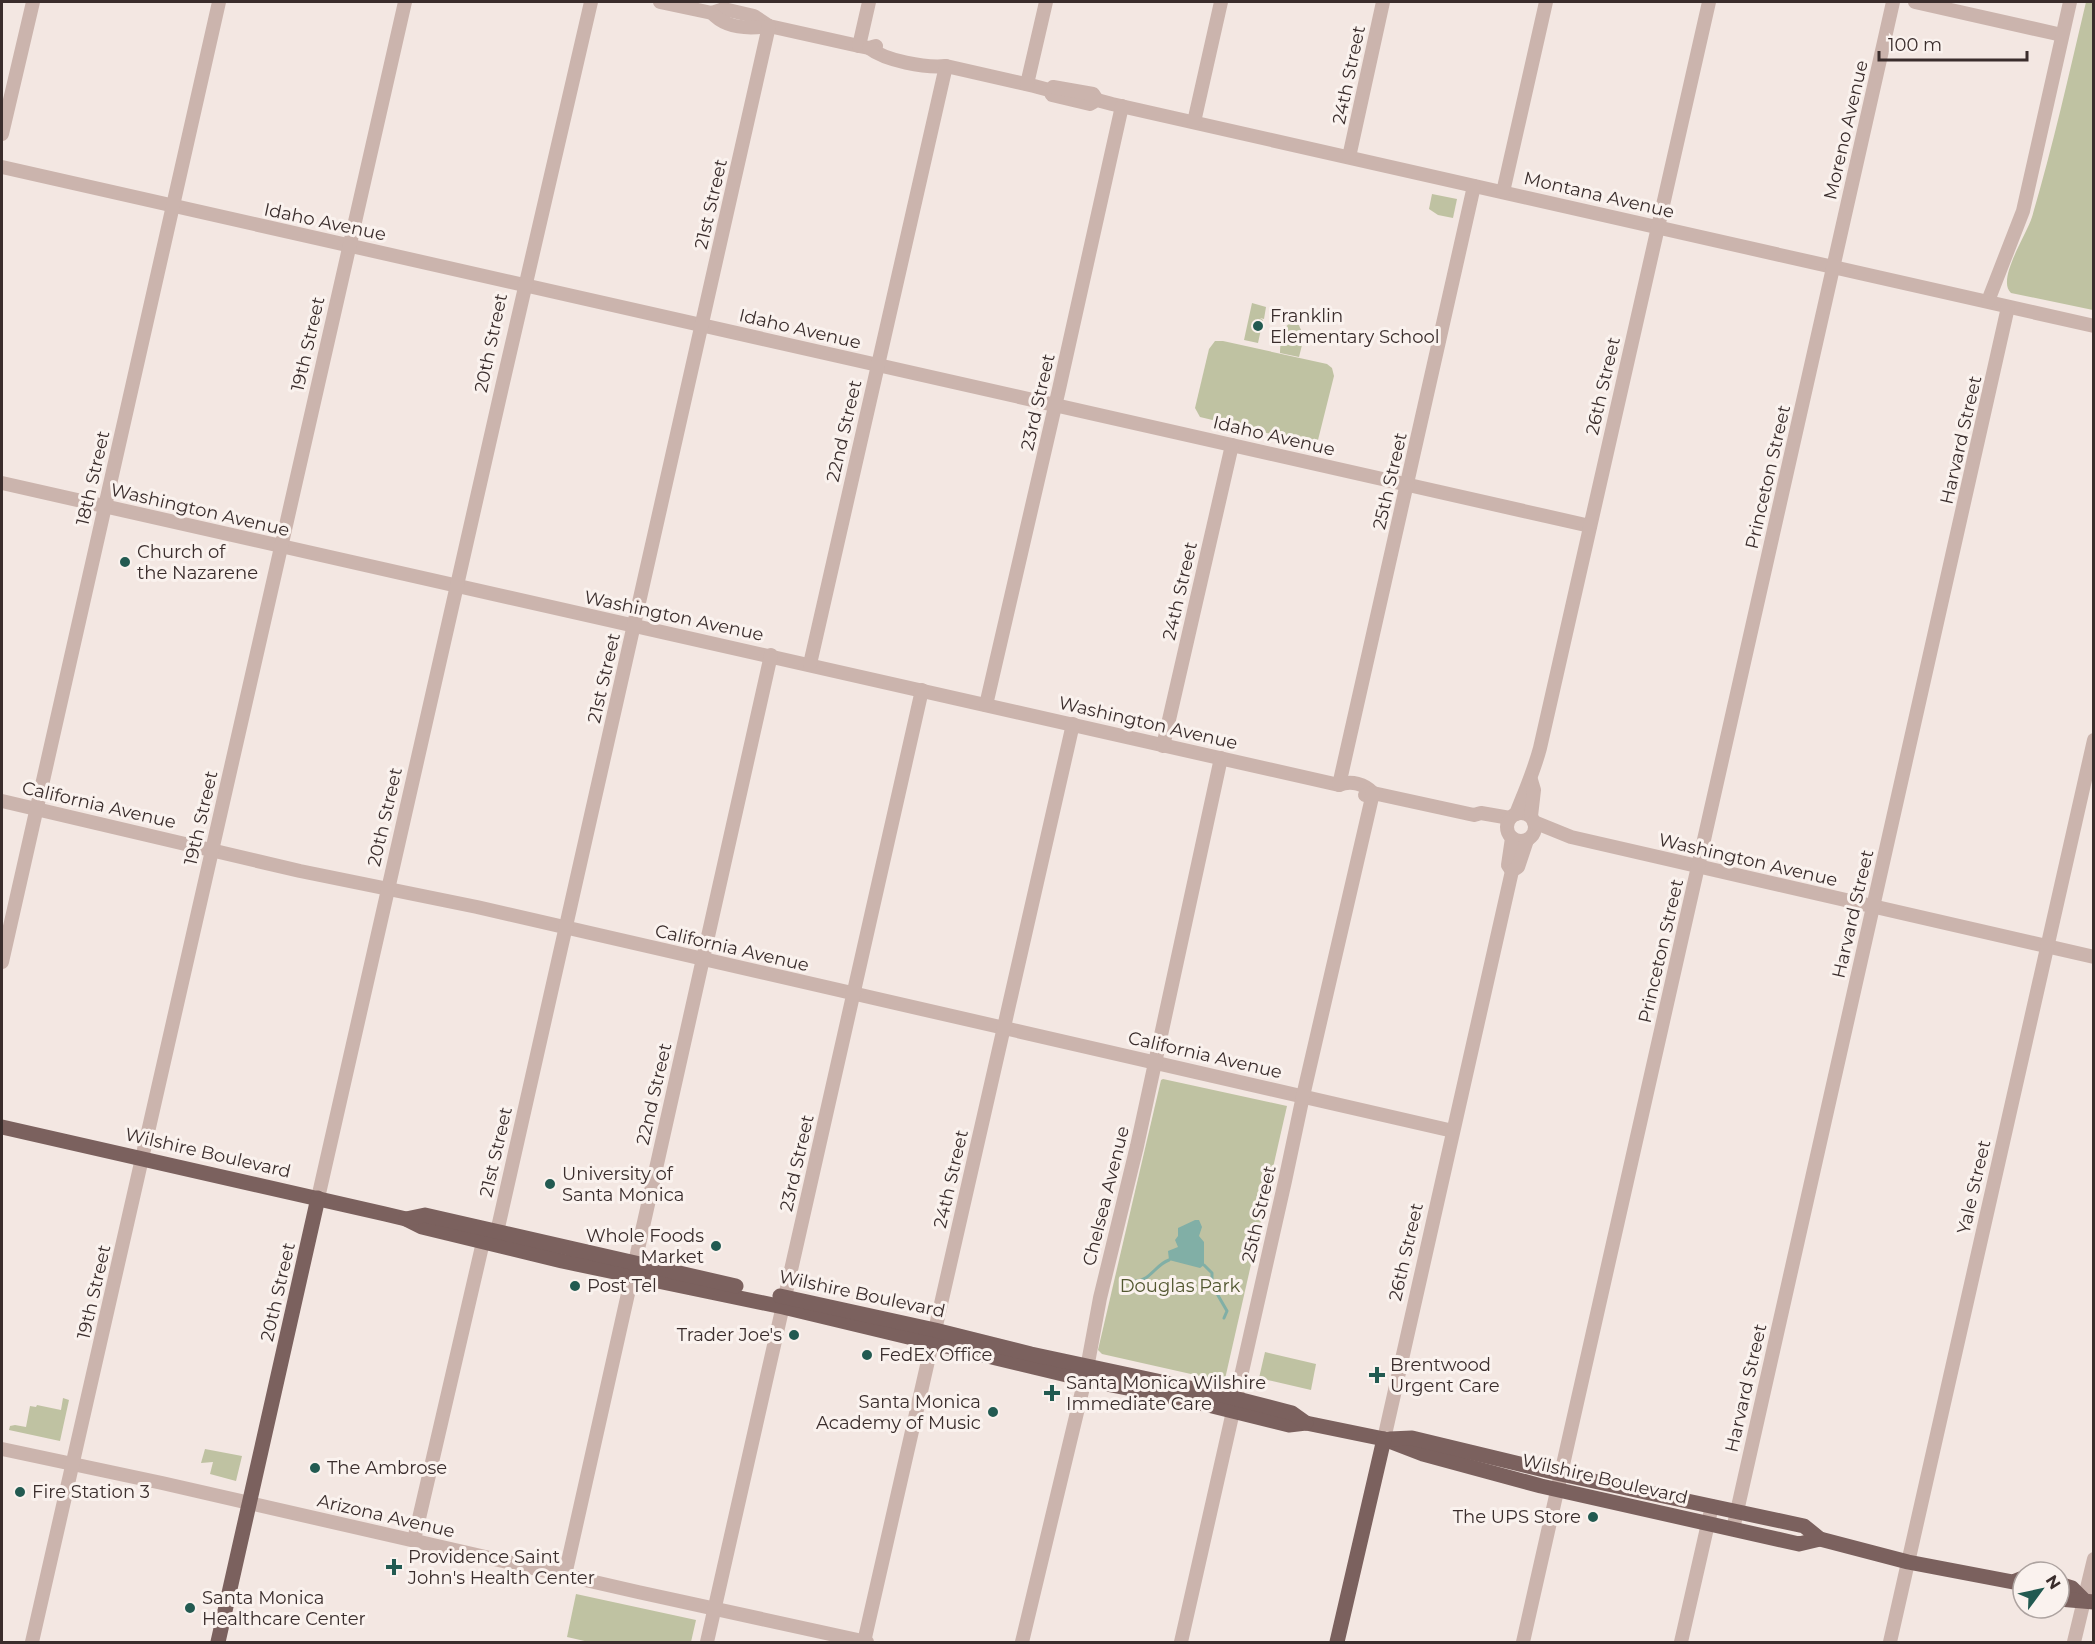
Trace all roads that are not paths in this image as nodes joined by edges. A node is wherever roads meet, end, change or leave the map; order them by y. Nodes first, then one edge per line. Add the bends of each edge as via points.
1 (33, 2) edge
2 (219, 2) edge
3 (405, 2) edge
4 (591, 2) edge
5 (660, 2) edge
6 (869, 2) edge
7 (1046, 2) edge
8 (1221, 2) edge
9 (1383, 2) edge
10 (1546, 2) edge
11 (1709, 2) edge
12 (1893, 2) edge
13 (1915, 2) edge
14 (2070, 2) edge
15 (704, 8) edge
16 (769, 26) junction
17 (2062, 35) junction
18 (864, 47) junction
19 (946, 66) junction
20 (1027, 84) junction
21 (1122, 106) junction
22 (1194, 122) junction
23 (2, 134) edge
24 (1349, 157) junction
25 (2, 167) edge
26 (1474, 186) junction
27 (1503, 192) junction
28 (172, 206) junction
29 (1658, 227) junction
30 (349, 245) junction
31 (1834, 267) junction
32 (523, 286) junction
33 (1988, 301) junction
34 (2008, 307) junction
35 (701, 325) junction
36 (2094, 326) edge
37 (878, 365) junction
38 (1055, 405) junction
39 (1232, 445) junction
40 (2, 483) edge
41 (1407, 485) junction
42 (105, 507) junction
43 (1590, 526) junction
44 (280, 546) junction
45 (458, 586) junction
46 (634, 626) junction
47 (771, 656) junction
48 (810, 664) junction
49 (922, 690) junction
50 (986, 705) junction
51 (1073, 724) junction
52 (2094, 740) edge
53 (1163, 746) junction
54 (1221, 758) junction
55 (1531, 780) junction
56 (1339, 785) junction
57 (1373, 793) junction
58 (2, 801) edge
59 (35, 809) junction
60 (1511, 825) junction
61 (1531, 828) junction
62 (211, 849) junction
63 (1698, 867) junction
64 (1512, 871) junction
65 (388, 888) junction
66 (1872, 907) junction
67 (565, 928) junction
68 (2047, 946) junction
69 (2094, 957) edge
70 (703, 959) junction
71 (2, 962) edge
72 (853, 995) junction
73 (1004, 1028) junction
74 (1154, 1062) junction
75 (1303, 1096) junction
76 (2, 1127) edge
77 (1453, 1131) junction
78 (142, 1158) junction
79 (318, 1198) junction
80 (406, 1219) junction
81 (497, 1232) junction
82 (477, 1240) junction
83 (634, 1268) junction
84 (784, 1302) junction
85 (934, 1336) junction
86 (1086, 1372) junction
87 (1235, 1405) junction
88 (1384, 1439) junction
89 (2, 1449) edge
90 (73, 1465) junction
91 (1561, 1474) junction
92 (1557, 1490) junction
93 (250, 1504) junction
94 (1712, 1506) junction
95 (1737, 1511) junction
96 (1708, 1523) junction
97 (1733, 1529) junction
98 (1820, 1539) junction
99 (414, 1540) junction
100 (2094, 1559) edge
101 (1908, 1562) junction
102 (565, 1575) junction
103 (2011, 1581) edge
104 (2071, 1588) edge
105 (2071, 1601) edge
106 (2089, 1601) edge
107 (714, 1609) junction
108 (32, 1642) edge
109 (218, 1642) edge
110 (707, 1642) edge
111 (866, 1642) edge
112 (1022, 1642) edge
113 (1181, 1642) edge
114 (1337, 1642) edge
115 (1523, 1642) edge
116 (1681, 1642) edge
117 (1890, 1642) edge
118 (2074, 1642) edge

1 - 23 street
2 - 28 street, 18th Street
3 - 30 street, 19th Street
4 - 32 street, 20th Street
5 - 15 street, Montana Avenue
6 - 18 street
7 - 20 street
8 - 22 street
9 - 24 street, 24th Street
10 - 27 street
11 - 29 street, 26th Street
12 - 31 street, Moreno Avenue
13 - 17 street
14 - 17 street
15 - 16 street, Montana Avenue via 744,13
16 - 18 street, Montana Avenue
16 - 35 street, 21st Street
17 - 33 street via 2023,211
18 - 19 street, Montana Avenue via 880,45 936,58
19 - 20 street, Montana Avenue
19 - 37 street, 22nd Street
20 - 21 street, Montana Avenue via 1090,104 1097,100
21 - 22 street, Montana Avenue
21 - 38 street, 23rd Street
22 - 24 street, Montana Avenue
24 - 26 street, Montana Avenue
25 - 28 street, Idaho Avenue
26 - 27 street, Montana Avenue
26 - 41 street, 25th Street
27 - 29 street, Montana Avenue
28 - 30 street, Idaho Avenue
28 - 42 street, 18th Street
29 - 31 street, Montana Avenue
29 - 43 street, 26th Street
30 - 32 street, Idaho Avenue
30 - 44 street, 19th Street
31 - 33 street, Montana Avenue
31 - 63 street, Princeton Street
32 - 35 street, Idaho Avenue
32 - 45 street, 20th Street
33 - 34 street, Montana Avenue
34 - 36 street, Montana Avenue
34 - 66 street, Harvard Street
35 - 37 street, Idaho Avenue
35 - 46 street, 21st Street
37 - 38 street, Idaho Avenue
37 - 48 street, 22nd Street
38 - 39 street, Idaho Avenue
38 - 50 street, 23rd Street
39 - 41 street, Idaho Avenue
39 - 53 street, 24th Street
40 - 42 street, Washington Avenue
41 - 43 street, Idaho Avenue
41 - 56 street, 25th Street
42 - 44 street, Washington Avenue
42 - 59 street, 18th Street
43 - 55 street, 26th Street
44 - 45 street, Washington Avenue
44 - 62 street, 19th Street
45 - 46 street, Washington Avenue
45 - 65 street, 20th Street
46 - 47 street, Washington Avenue
46 - 67 street, 21st Street
47 - 48 street, Washington Avenue
47 - 70 street, 22nd Street
48 - 49 street, Washington Avenue
49 - 50 street, Washington Avenue
49 - 72 street, 23rd Street
50 - 51 street, Washington Avenue
51 - 53 street, Washington Avenue
51 - 73 street, 24th Street
52 - 68 street, Yale Street
53 - 54 street, Washington Avenue
54 - 56 street, Washington Avenue
54 - 74 street, Chelsea Avenue
55 - 60 street, 26th Street
55 - 61 street, 26th Street
56 - 57 street, Washington Avenue via 1344,791
57 - 60 street, Washington Avenue via 1474,815 1481,813
57 - 75 street, 25th Street
58 - 59 street, California Avenue
59 - 62 street, California Avenue
59 - 71 street, 18th Street
60 - 61 street via 1525,813
60 - 61 street via 1519,841
60 - 64 street, 26th Street via 1508,865
61 - 63 street, Washington Avenue
61 - 64 street, 26th Street via 1518,867
62 - 65 street, California Avenue
62 - 78 street, 19th Street
63 - 66 street, Washington Avenue
63 - 91 street, Princeton Street
64 - 77 street, 26th Street
65 - 67 street, California Avenue
65 - 79 street, 20th Street
66 - 68 street, Washington Avenue
66 - 95 street, Harvard Street
67 - 70 street, California Avenue
67 - 81 street, 21st Street
68 - 69 street, Washington Avenue
68 - 101 street, Yale Street
70 - 72 street, California Avenue
70 - 83 street, 22nd Street
72 - 73 street, California Avenue
72 - 84 street, 23rd Street
73 - 74 street, California Avenue
73 - 85 street, 24th Street
74 - 75 street, California Avenue
74 - 86 street, Chelsea Avenue
75 - 77 street, California Avenue
75 - 87 street, 25th Street
76 - 78 main road, Wilshire Boulevard
77 - 88 street, 26th Street
78 - 79 main road, Wilshire Boulevard
78 - 90 street, 19th Street
79 - 80 main road, Wilshire Boulevard
79 - 93 main road, 20th Street
80 - 81 main road, Wilshire Boulevard via 425,1215
80 - 82 main road, Wilshire Boulevard via 422,1227
81 - 82 main road via 491,1237 476,1234
81 - 83 main road, Wilshire Boulevard
82 - 83 main road, Wilshire Boulevard via 562,1261
82 - 99 street
83 - 84 main road, Wilshire Boulevard
83 - 102 street, 22nd Street
84 - 85 main road, Wilshire Boulevard
84 - 107 street, 23rd Street
85 - 86 main road, Wilshire Boulevard
85 - 111 street, 24th Street
86 - 87 main road, Wilshire Boulevard
86 - 112 street, Chelsea Avenue
87 - 88 main road, Wilshire Boulevard via 1289,1425 1306,1423
87 - 113 street, 25th Street
88 - 91 main road, Wilshire Boulevard via 1412,1438
88 - 92 main road, Wilshire Boulevard via 1423,1454
88 - 114 main road, 26th Street
89 - 90 street, Arizona Avenue
90 - 93 street, Arizona Avenue
90 - 108 street, 19th Street
91 - 92 street, Princeton Street
91 - 94 main road, Wilshire Boulevard
92 - 96 main road, Wilshire Boulevard
92 - 115 street, Princeton Street
93 - 99 street, Arizona Avenue
93 - 109 main road, 20th Street
94 - 95 main road, Wilshire Boulevard
94 - 96 street
95 - 97 street, Harvard Street
95 - 98 main road, Wilshire Boulevard via 1804,1526
96 - 97 main road, Wilshire Boulevard
96 - 116 street
97 - 98 main road, Wilshire Boulevard via 1799,1544
98 - 101 main road, Wilshire Boulevard
99 - 102 street, Arizona Avenue
100 - 106 street
101 - 103 main road, Wilshire Boulevard
101 - 117 street, Yale Street
102 - 107 street, Arizona Avenue
104 - 106 main road
105 - 106 main road
106 - 118 street
107 - 110 street, 23rd Street
107 - 111 street, Arizona Avenue

